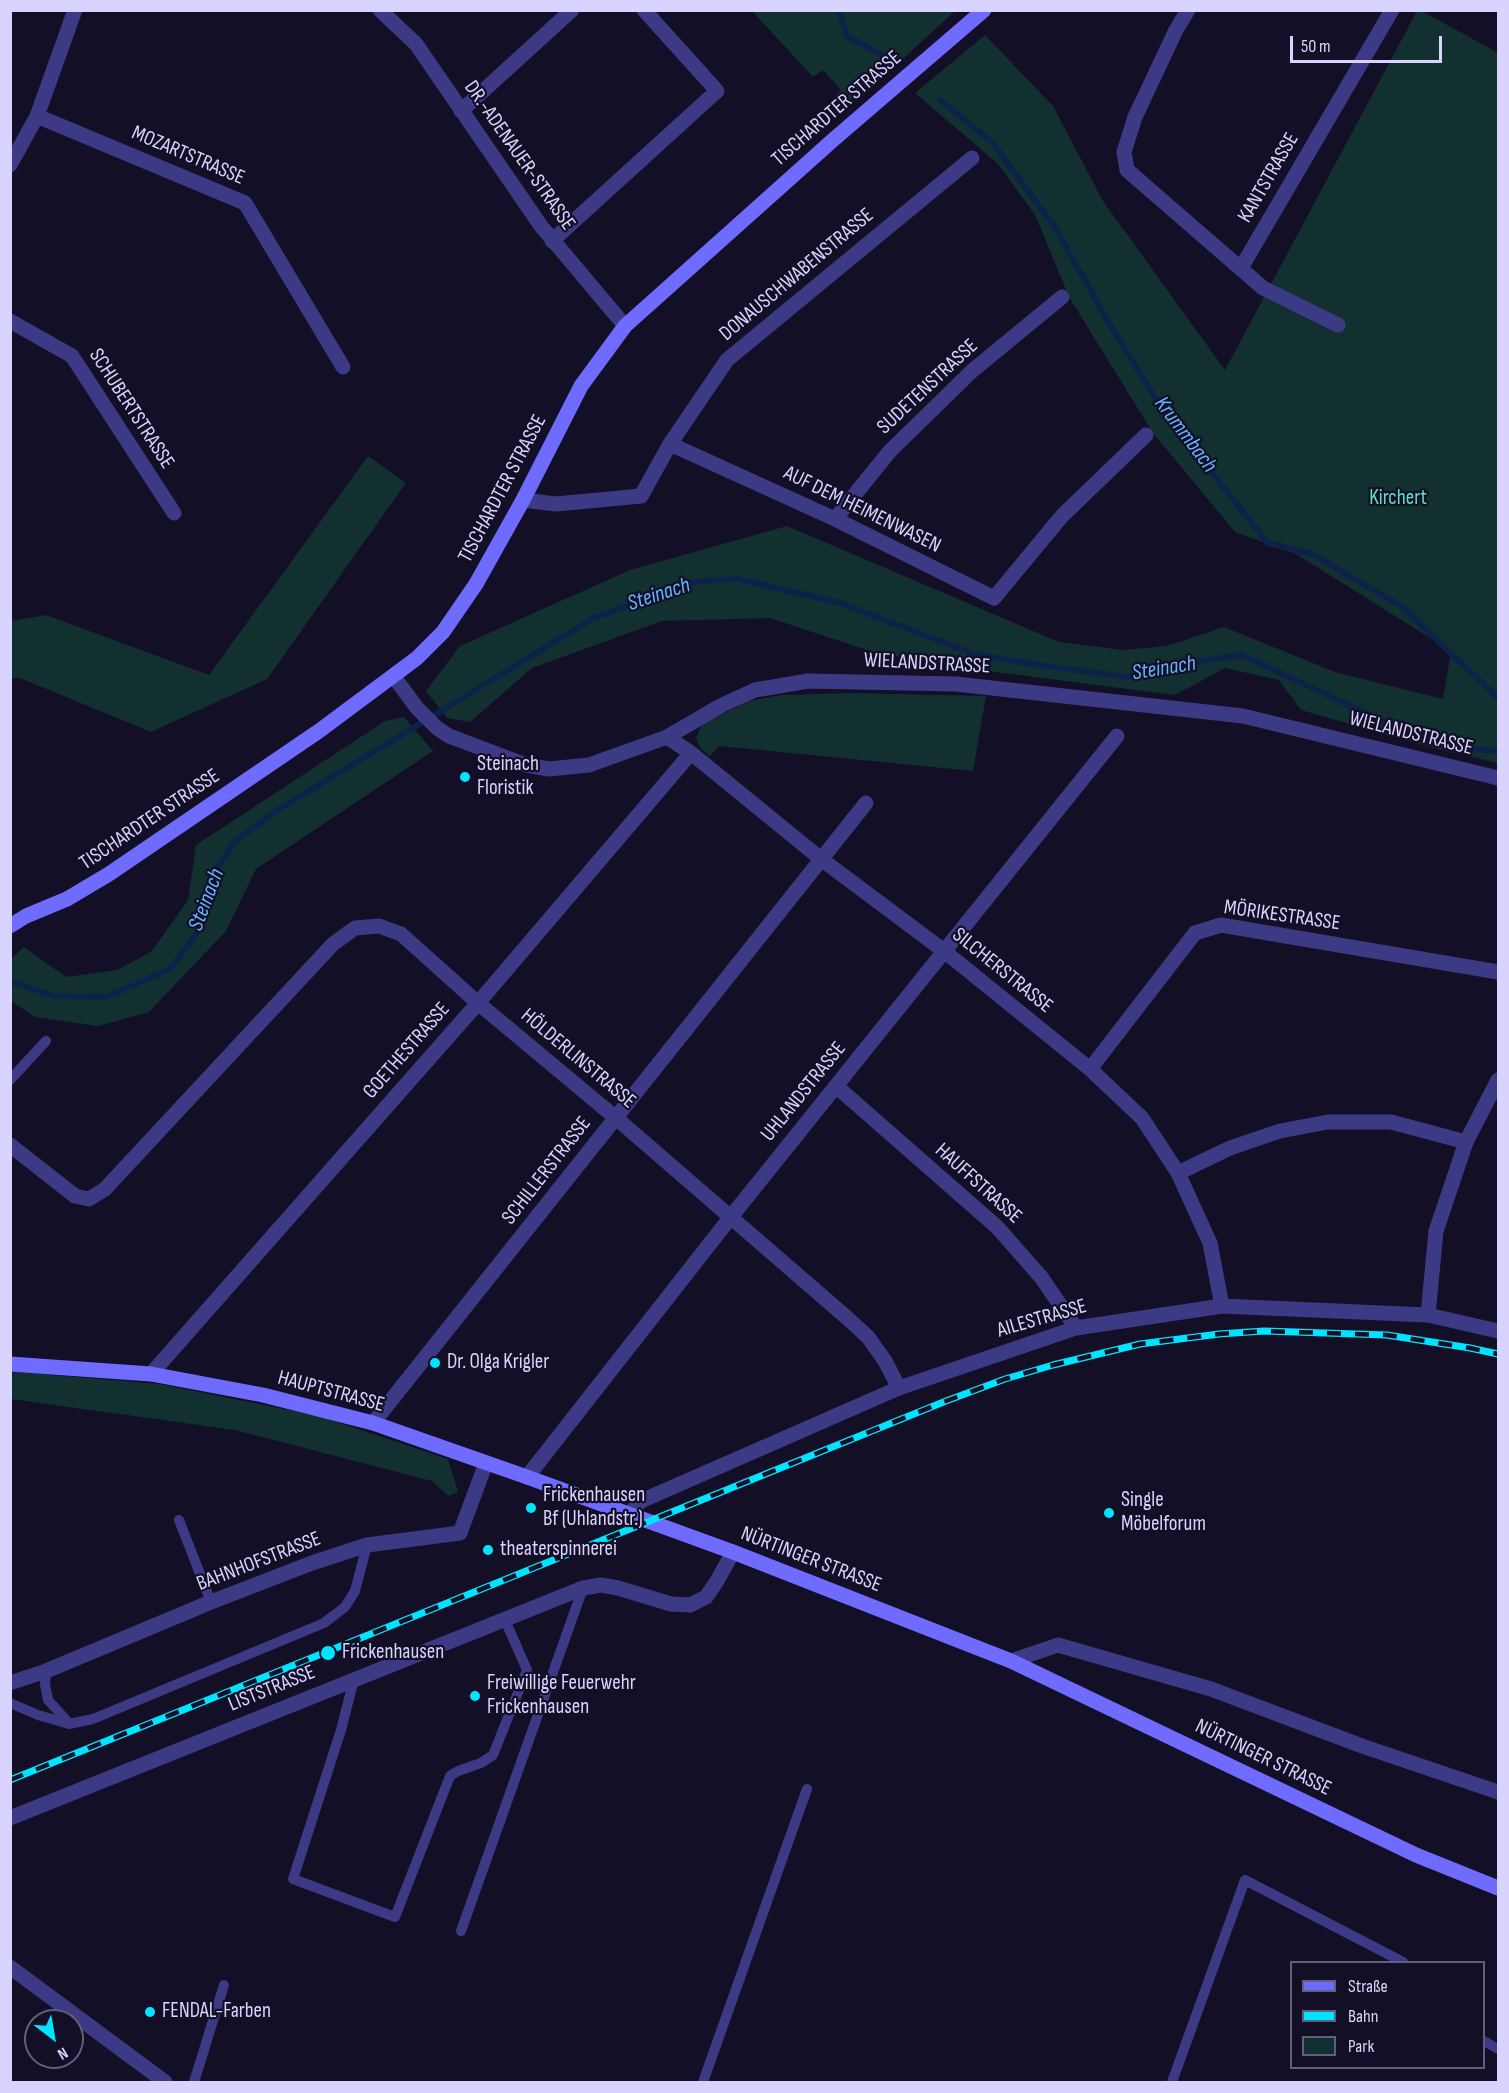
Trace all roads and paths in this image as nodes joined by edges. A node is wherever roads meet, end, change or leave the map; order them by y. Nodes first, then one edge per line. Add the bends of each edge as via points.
1 (75, 10) edge
2 (380, 10) edge
3 (573, 10) edge
4 (644, 10) edge
5 (984, 10) edge
6 (1188, 10) edge
7 (1392, 10) edge
8 (461, 111) junction
9 (37, 116) junction
10 (972, 158) dead end
11 (10, 165) edge
12 (552, 241) junction
13 (1241, 268) junction
14 (1062, 297) dead end
15 (10, 321) edge
16 (1338, 325) dead end
17 (625, 326) junction
18 (343, 368) dead end
19 (1146, 435) dead end
20 (670, 444) junction
21 (523, 500) junction
22 (174, 513) dead end
23 (835, 519) junction
24 (394, 677) junction
25 (1117, 736) dead end
26 (667, 737) junction
27 (691, 753) junction
28 (1498, 778) edge
29 (866, 803) dead end
30 (821, 859) junction
31 (10, 926) edge
32 (944, 951) junction
33 (1498, 972) edge
34 (478, 1003) junction
35 (46, 1041) dead end
36 (1090, 1069) junction
37 (10, 1080) edge
38 (1498, 1080) edge
39 (836, 1086) junction
40 (616, 1118) junction
41 (1466, 1142) junction
42 (10, 1145) edge
43 (1178, 1173) junction
44 (730, 1218) junction
45 (1222, 1306) junction
46 (1428, 1315) junction
47 (1076, 1328) junction
48 (1498, 1331) edge
49 (10, 1364) edge
50 (151, 1374) junction
51 (899, 1388) junction
52 (373, 1423) junction
53 (486, 1463) junction
54 (527, 1477) junction
55 (629, 1514) junction
56 (179, 1520) dead end
57 (368, 1545) junction
58 (733, 1552) junction
59 (583, 1588) junction
60 (212, 1602) junction
61 (505, 1620) junction
62 (1011, 1661) junction
63 (46, 1671) junction
64 (354, 1679) junction
65 (10, 1683) edge
66 (10, 1702) edge
67 (69, 1724) junction
68 (807, 1789) dead end
69 (1498, 1792) edge
70 (10, 1818) edge
71 (1498, 1888) edge
72 (461, 1931) dead end
73 (1401, 1961) edge
74 (10, 1967) edge
75 (225, 1985) dead end
76 (165, 2082) edge
77 (194, 2082) edge
78 (703, 2082) edge
79 (1172, 2082) edge

1 - 9 street
2 - 8 street, DR.-ADENAUER-STRASSE via 416,44
3 - 8 street
4 - 12 street via 717,91
5 - 17 main road, TISCHARDTER STRASSE
6 - 13 street via 1135,117 1124,152 1127,170
7 - 13 street, KANTSTRASSE
8 - 12 street, DR.-ADENAUER-STRASSE
9 - 11 street
9 - 18 street, MOZARTSTRASSE via 245,203
10 - 20 street, DONAUSCHWABENSTRASSE via 727,360
12 - 17 street, DR.-ADENAUER-STRASSE
13 - 16 street via 1263,288
14 - 23 street, SUDETENSTRASSE via 972,371 906,435
15 - 22 street, SCHUBERTSTRASSE via 72,356
17 - 21 main road, TISCHARDTER STRASSE via 581,386
19 - 23 street, AUF DEM HEIMENWASEN via 1062,516 994,598
20 - 21 street via 641,496 556,504
20 - 23 street, AUF DEM HEIMENWASEN
21 - 24 main road, TISCHARDTER STRASSE via 476,584 443,632
24 - 26 street, WIELANDSTRASSE via 437,728 526,765 549,769 589,765
24 - 31 main road, TISCHARDTER STRASSE via 109,874
25 - 32 street, UHLANDSTRASSE
26 - 27 street, SILCHERSTRASSE
26 - 28 street, WIELANDSTRASSE via 755,690 808,681 956,684 1243,716
27 - 30 street, SILCHERSTRASSE
27 - 34 street, GOETHESTRASSE
29 - 30 street, SCHILLERSTRASSE
30 - 32 street, SILCHERSTRASSE
30 - 40 street, SCHILLERSTRASSE
32 - 36 street, SILCHERSTRASSE
32 - 39 street, UHLANDSTRASSE
33 - 36 street, MÖRIKESTRASSE via 1221,925 1195,933
34 - 40 street, HÖLDERLINSTRASSE
34 - 42 street, HÖLDERLINSTRASSE via 401,934 379,926 355,928 333,944 105,1189 89,1199 75,1196
34 - 50 street, GOETHESTRASSE
35 - 37 lane
36 - 43 street, SILCHERSTRASSE via 1142,1118
38 - 41 street
39 - 44 street, UHLANDSTRASSE
39 - 47 street, HAUFFSTRASSE via 998,1227 1041,1277
40 - 44 street, HÖLDERLINSTRASSE
40 - 52 street, SCHILLERSTRASSE
41 - 43 street via 1391,1122 1328,1122 1250,1141
41 - 46 street via 1436,1231
43 - 45 street, SILCHERSTRASSE via 1210,1243
44 - 51 street, HÖLDERLINSTRASSE via 868,1337
44 - 54 street, UHLANDSTRASSE
45 - 46 street, AILESTRASSE
45 - 47 street, AILESTRASSE
46 - 48 street, AILESTRASSE
47 - 51 street, AILESTRASSE
49 - 50 main road, HAUPTSTRASSE
50 - 52 main road, HAUPTSTRASSE via 263,1395
51 - 55 street, AILESTRASSE via 641,1501
52 - 53 main road, HAUPTSTRASSE
53 - 54 main road, HAUPTSTRASSE
53 - 57 street, BAHNHOFSTRASSE via 460,1533
54 - 55 main road, HAUPTSTRASSE
55 - 58 main road, NÜRTINGER STRASSE
56 - 60 lane
57 - 60 street, BAHNHOFSTRASSE
57 - 67 lane via 355,1591 345,1607 324,1623 93,1719
58 - 59 street, LISTSTRASSE via 706,1597 690,1605 671,1604 601,1585
58 - 62 main road, NÜRTINGER STRASSE
59 - 61 street, LISTSTRASSE
59 - 72 lane
60 - 63 street, BAHNHOFSTRASSE
61 - 64 street, LISTSTRASSE
61 - 64 lane via 527,1670 493,1755 450,1776 395,1917 293,1879
62 - 69 street, NÜRTINGER STRASSE via 1058,1646 1211,1689
62 - 71 main road, NÜRTINGER STRASSE via 1416,1855
63 - 65 street, BAHNHOFSTRASSE
63 - 67 lane via 48,1700
64 - 70 street, LISTSTRASSE
66 - 67 lane
68 - 78 lane
73 - 79 lane via 1245,1880
74 - 76 street
75 - 77 lane

